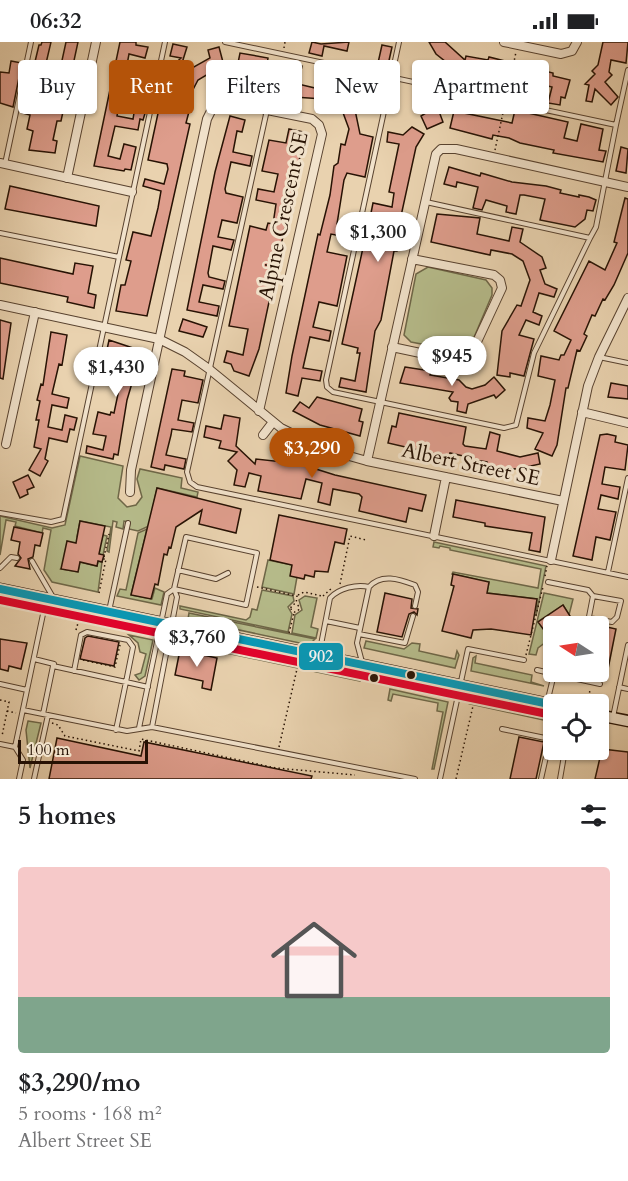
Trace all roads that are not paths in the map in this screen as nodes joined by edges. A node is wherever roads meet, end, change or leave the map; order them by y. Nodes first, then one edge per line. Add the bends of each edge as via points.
1 (31, 42) edge
2 (96, 42) edge
3 (165, 42) edge
4 (225, 42) edge
5 (399, 42) edge
6 (504, 42) edge
7 (577, 42) edge
8 (518, 43) edge
9 (396, 60) edge
10 (314, 61) edge
11 (628, 70) edge
12 (400, 80) edge
13 (210, 114) edge
14 (268, 114) edge
15 (290, 114) edge
16 (384, 114) edge
17 (616, 125) junction
18 (2, 164) edge
19 (67, 177) junction
20 (605, 181) junction
21 (628, 186) edge
22 (132, 192) junction
23 (424, 201) junction
24 (0, 233) edge
25 (590, 238) junction
26 (119, 257) junction
27 (412, 259) junction
28 (628, 298) edge
29 (0, 305) edge
30 (35, 312) junction
31 (104, 327) junction
32 (159, 339) junction
33 (392, 346) junction
34 (599, 357) junction
35 (628, 363) edge
36 (208, 369) junction
37 (380, 402) junction
38 (259, 411) junction
39 (582, 412) junction
40 (273, 422) junction
41 (628, 423) edge
42 (263, 435) dead end
43 (6, 444) dead end
44 (367, 461) junction
45 (447, 477) junction
46 (628, 478) edge
47 (130, 492) dead end
48 (563, 501) junction
49 (0, 513) edge
50 (128, 523) dead end
51 (434, 536) junction
52 (17, 558) dead end
53 (550, 560) junction
54 (32, 561) dead end
55 (0, 568) edge
56 (178, 570) junction
57 (608, 572) junction
58 (228, 573) dead end
59 (628, 577) edge
60 (548, 582) dead end
61 (369, 587) junction
62 (0, 589) edge
63 (174, 589) junction
64 (593, 596) junction
65 (51, 600) junction
66 (415, 606) dead end
67 (109, 612) junction
68 (413, 616) dead end
69 (589, 616) edge
70 (326, 621) junction
71 (609, 621) edge
72 (167, 624) junction
73 (360, 628) junction
74 (359, 634) junction
75 (628, 645) edge
76 (319, 656) junction
77 (34, 659) junction
78 (524, 660) road end
79 (54, 664) dead end
80 (364, 665) junction
81 (537, 670) dead end
82 (74, 671) junction
83 (543, 671) edge
84 (126, 682) junction
85 (592, 682) edge
86 (0, 684) edge
87 (600, 684) dead end
88 (461, 686) junction
89 (148, 687) junction
90 (619, 687) junction
91 (628, 689) edge
92 (27, 690) junction
93 (543, 704) edge
94 (23, 710) junction
95 (46, 714) junction
96 (609, 717) edge
97 (612, 718) junction
98 (628, 721) edge
99 (152, 727) junction
100 (140, 728) junction
101 (116, 729) junction
102 (502, 729) dead end
103 (0, 744) edge
104 (15, 747) junction
105 (563, 760) edge
106 (391, 777) edge
107 (19, 779) edge
108 (34, 779) edge
109 (415, 779) edge
110 (440, 779) edge
111 (541, 779) edge
112 (560, 779) edge

1 - 18 lane
2 - 19 street
3 - 22 lane
4 - 10 lane
5 - 9 lane
6 - 8 street
7 - 8 street via 572,51 561,54
11 - 17 lane
12 - 17 lane
13 - 32 street, Alpine Crescent SE
14 - 36 lane
15 - 38 street, Alpine Crescent SE via 312,119 322,134
16 - 37 lane via 326,380 333,392
17 - 20 lane
18 - 19 street
19 - 22 street
20 - 21 street
20 - 23 street via 448,148 436,154
20 - 25 lane via 596,227
22 - 26 lane
23 - 25 lane
23 - 27 street
24 - 26 lane
25 - 37 lane via 534,353 516,424 504,428
26 - 31 lane
27 - 33 street
27 - 33 street via 494,275 500,280 500,297 469,360
28 - 34 street
29 - 30 street, Albert Street SE
30 - 31 street, Albert Street SE
30 - 43 street
31 - 32 street, Albert Street SE
31 - 49 lane via 63,519 51,522
32 - 36 street, Albert Street SE
32 - 47 street via 131,470
33 - 37 street
34 - 35 lane
34 - 39 street
36 - 38 street, Albert Street SE
36 - 51 lane via 187,472 190,482 197,487
37 - 44 street
38 - 40 street, Albert Street SE
39 - 41 street
39 - 48 street
40 - 42 street
40 - 44 street, Albert Street SE via 321,448
44 - 45 street, Albert Street SE
45 - 48 street, Albert Street SE
45 - 51 street
46 - 57 lane
48 - 53 street
50 - 67 lane
51 - 53 lane
52 - 55 lane via 11,557
53 - 57 lane
54 - 65 lane
56 - 58 lane via 216,579
56 - 63 lane
56 - 63 lane via 186,537 257,553 246,605
57 - 59 lane
60 - 64 lane via 588,590
61 - 66 lane via 384,578 410,583 417,587
61 - 70 lane via 357,584 334,593
61 - 73 lane
62 - 65 main road
63 - 72 lane via 177,597
63 - 72 lane via 167,594
64 - 69 lane
64 - 71 lane via 621,601 617,617
65 - 67 main road
65 - 77 lane
67 - 72 main road
68 - 74 lane via 405,643
70 - 73 lane
70 - 76 lane
72 - 76 main road
72 - 89 lane
72 - 99 lane
73 - 74 lane
74 - 80 lane via 357,643
75 - 90 lane
76 - 80 main road
77 - 79 lane
77 - 92 lane
78 - 88 lane via 468,649
80 - 88 main road
81 - 83 lane
82 - 84 lane
82 - 84 lane via 81,635 87,632 128,640 133,647
82 - 95 lane via 53,666
84 - 89 lane
84 - 101 lane
85 - 87 lane
86 - 92 lane
88 - 93 main road
88 - 110 lane
89 - 100 lane
90 - 91 lane
90 - 97 lane
92 - 94 lane
94 - 95 lane
94 - 104 lane
95 - 101 lane
95 - 108 lane
96 - 97 main road
97 - 98 main road
99 - 100 lane
99 - 106 lane
100 - 101 lane
102 - 111 lane via 550,739
103 - 104 lane
104 - 107 lane via 23,759
105 - 112 lane
106 - 109 lane

